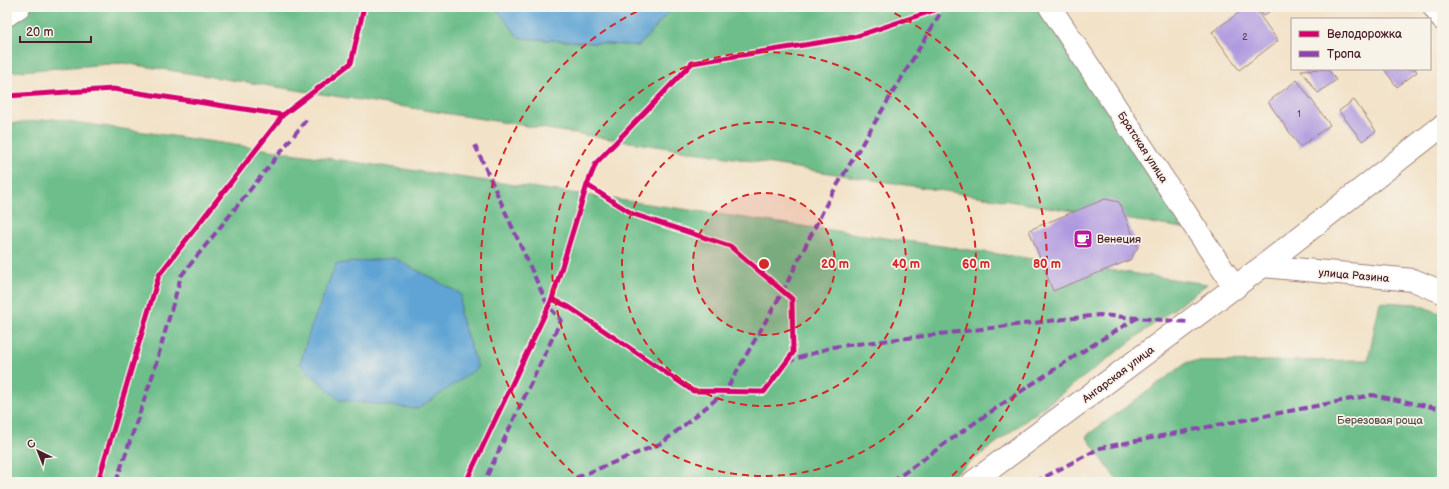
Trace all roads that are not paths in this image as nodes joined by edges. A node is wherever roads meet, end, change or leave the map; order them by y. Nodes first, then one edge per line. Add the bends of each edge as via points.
1 (1050, 7) edge
2 (1434, 7) edge
3 (1442, 18) edge
4 (1442, 126) edge
5 (1263, 266) junction
6 (1235, 288) junction
7 (1442, 292) edge
8 (973, 482) edge

1 - 6 street, Братская улица
2 - 3 street
4 - 5 street, Ангарская улица
5 - 6 street, Ангарская улица
5 - 7 street, улица Разина via 1413,280
6 - 8 street, Ангарская улица

